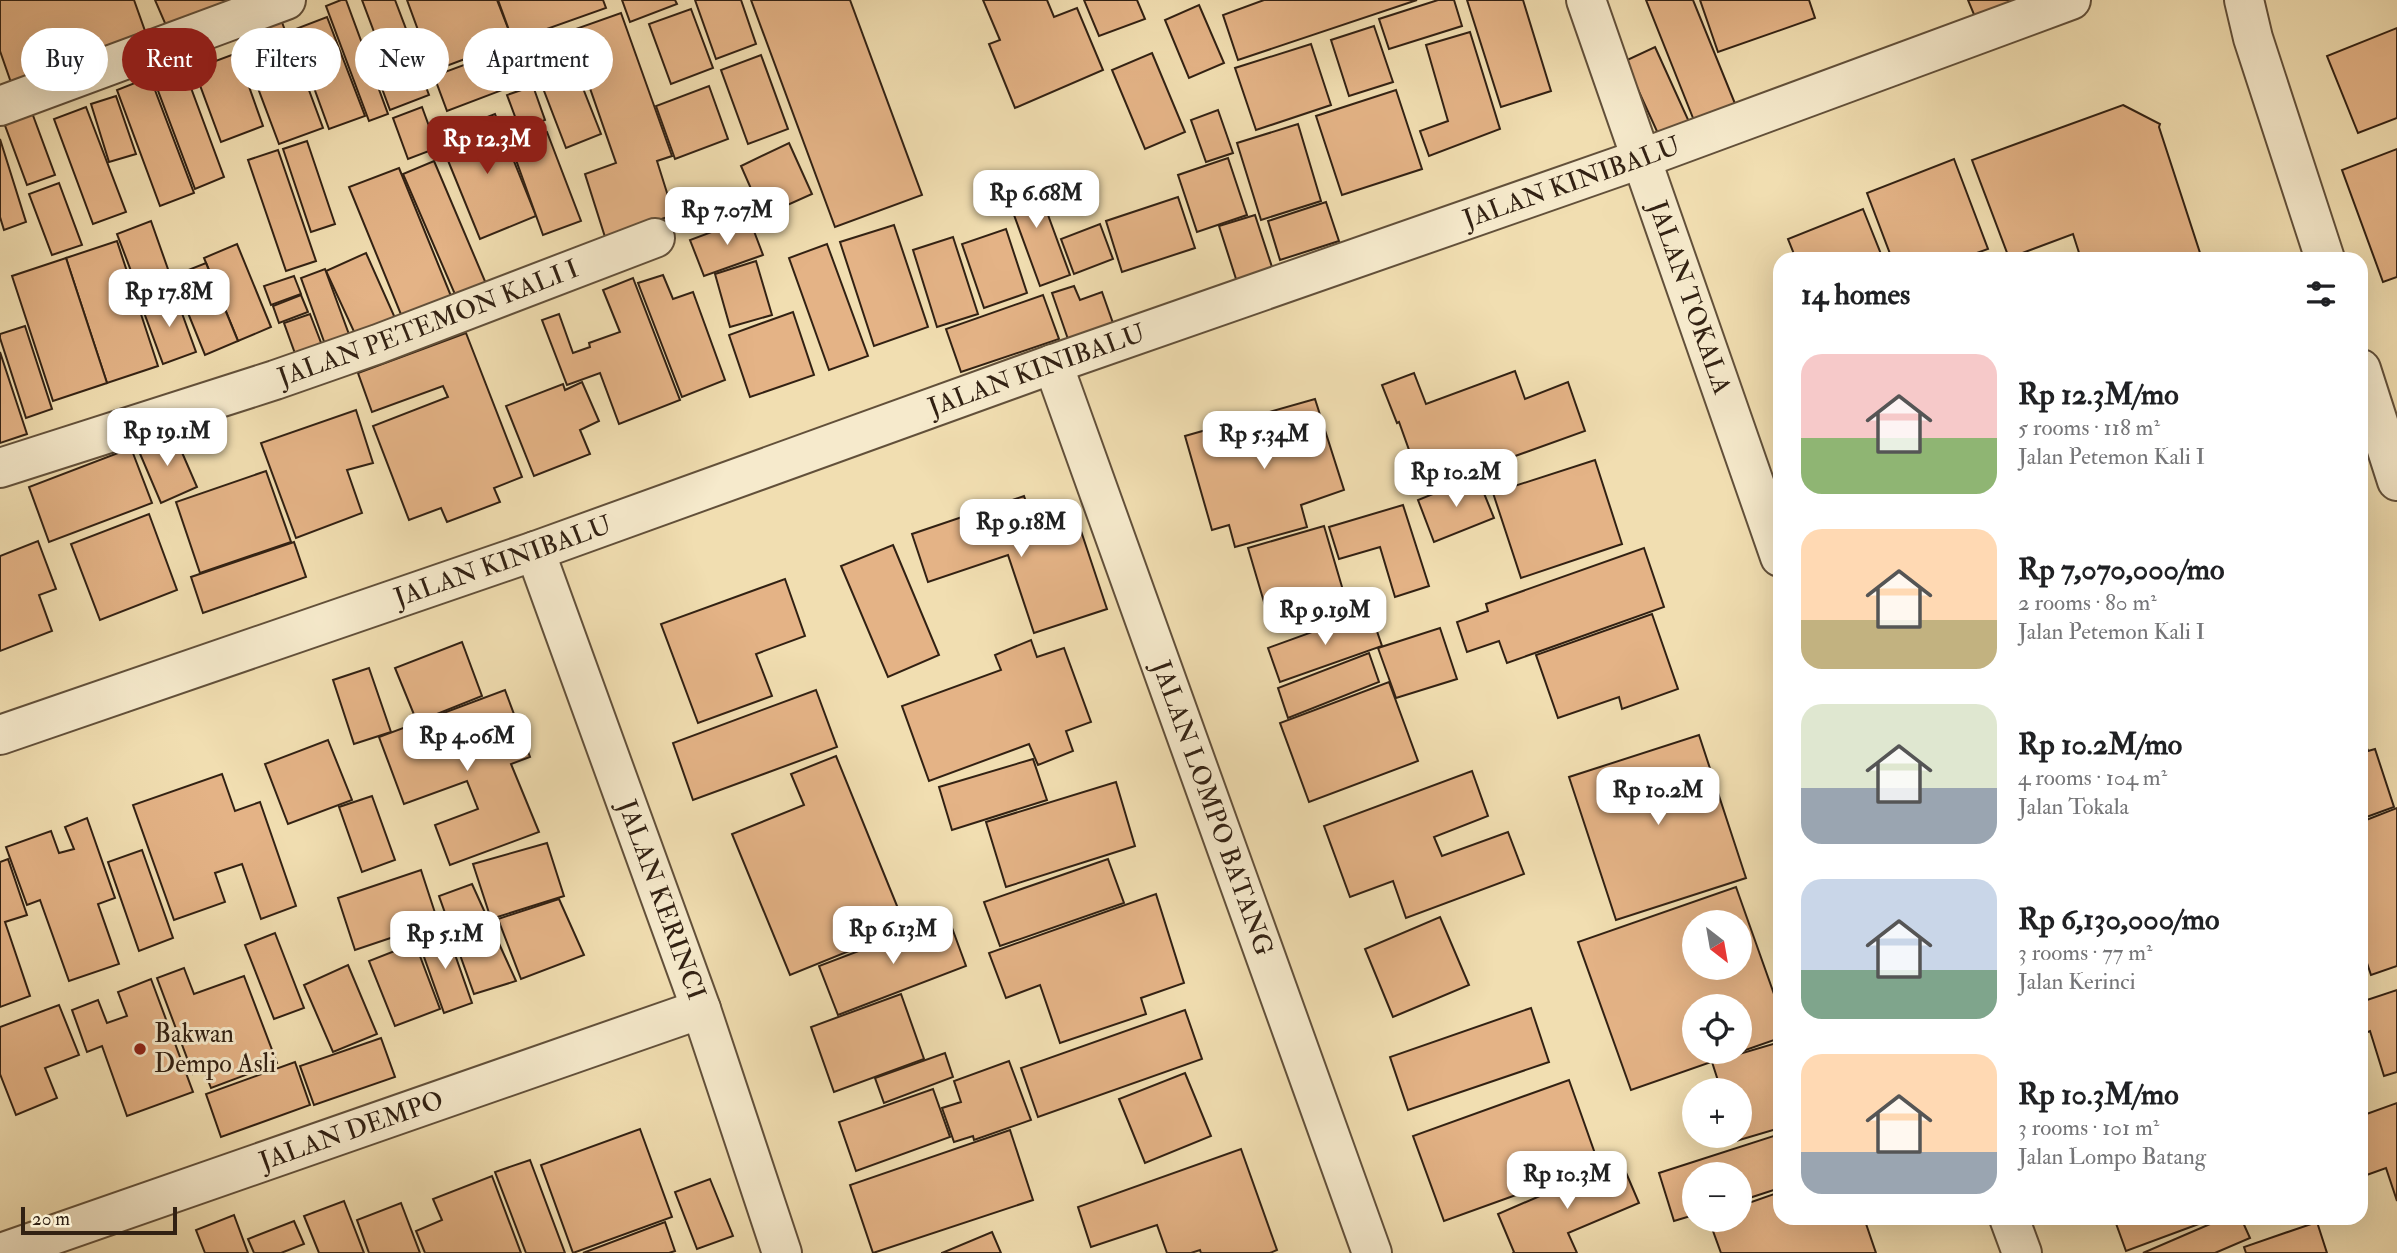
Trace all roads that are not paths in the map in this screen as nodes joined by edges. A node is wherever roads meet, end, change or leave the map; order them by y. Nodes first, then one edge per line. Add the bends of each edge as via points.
1 (286, 0) edge
2 (1586, 0) edge
3 (2071, 0) edge
4 (2244, 0) edge
5 (0, 106) edge
6 (1643, 158) junction
7 (655, 238) dead end
8 (2323, 252) edge
9 (1053, 364) junction
10 (2368, 391) edge
11 (0, 468) edge
12 (2397, 481) edge
13 (1773, 537) edge
14 (535, 551) junction
15 (0, 735) edge
16 (701, 1009) junction
17 (2012, 1225) edge
18 (1, 1253) edge
19 (782, 1253) edge
20 (1372, 1253) edge
21 (2022, 1253) edge

1 - 5 street
2 - 6 street, JALAN TOKALA
3 - 6 street, JALAN KINIBALU
4 - 8 street
6 - 9 street, JALAN KINIBALU
6 - 13 street, JALAN TOKALA
7 - 11 street, JALAN PETEMON KALI I via 378,344
9 - 14 street, JALAN KINIBALU
9 - 20 street, JALAN LOMPO BATANG
10 - 12 street
14 - 15 street, JALAN KINIBALU
14 - 16 street, JALAN KERINCI
16 - 18 street, JALAN DEMPO
16 - 19 street, JALAN KERINCI
17 - 21 street

